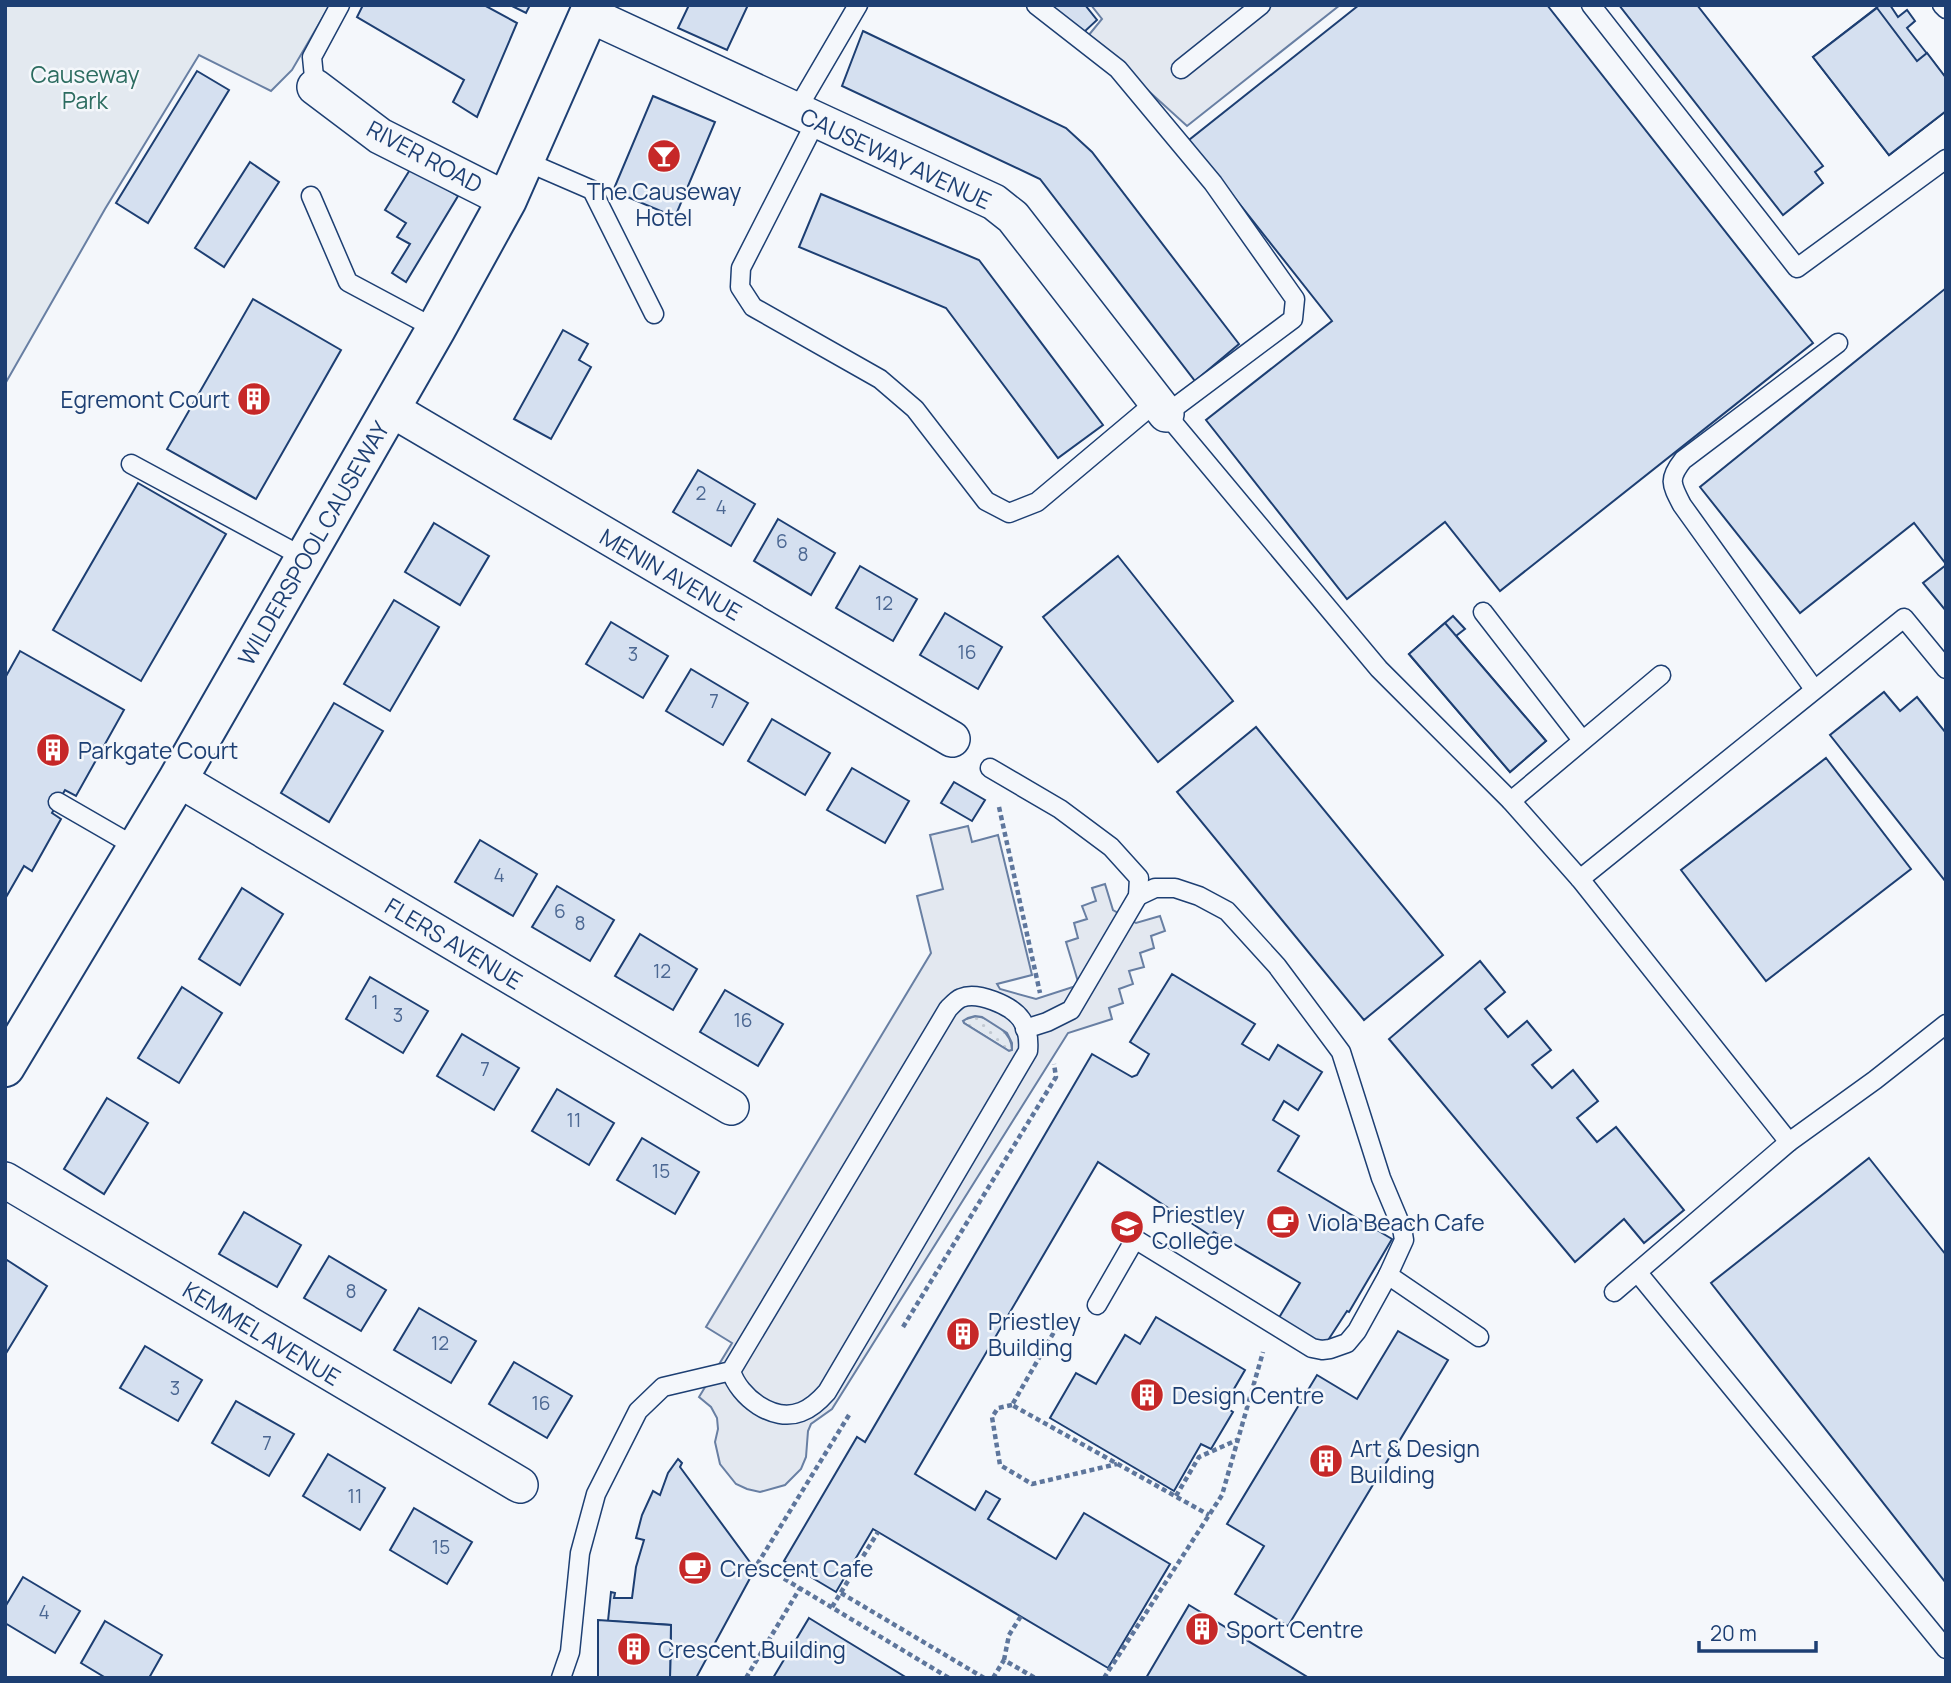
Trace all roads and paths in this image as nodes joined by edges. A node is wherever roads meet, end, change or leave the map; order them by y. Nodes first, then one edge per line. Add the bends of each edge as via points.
1 (340, 5) edge
2 (858, 5) edge
3 (1036, 5) edge
4 (1261, 5) edge
5 (1591, 5) edge
6 (1942, 5) edge
7 (1946, 9) edge
8 (590, 10) edge
9 (1181, 69) dead end
10 (315, 87) joint
11 (806, 116) junction
12 (1946, 159) edge
13 (525, 160) junction
14 (311, 196) dead end
15 (508, 200) junction
16 (654, 314) dead end
17 (436, 329) junction
18 (1838, 343) dead end
19 (1161, 408) junction
20 (391, 409) junction
21 (131, 464) dead end
22 (305, 558) junction
23 (1483, 612) dead end
24 (1946, 669) edge
25 (1661, 675) dead end
26 (1814, 689) junction
27 (952, 738) dead end
28 (1582, 740) junction
29 (990, 768) dead end
30 (178, 779) junction
31 (1511, 801) junction
32 (58, 802) dead end
33 (136, 847) junction
34 (1580, 879) junction
35 (1138, 896) junction
36 (1946, 1024) edge
37 (1025, 1029) junction
38 (5, 1066) edge
39 (731, 1107) dead end
40 (1789, 1142) junction
41 (5, 1180) edge
42 (1638, 1273) junction
43 (1388, 1275) junction
44 (1614, 1292) dead end
45 (1097, 1305) joint
46 (1271, 1323) junction
47 (1479, 1337) dead end
48 (731, 1371) junction
49 (1012, 1405) junction
50 (1238, 1439) junction
51 (1118, 1464) junction
52 (520, 1485) dead end
53 (1176, 1496) junction
54 (1209, 1514) junction
55 (878, 1532) dead end
56 (772, 1539) dead end
57 (800, 1588) junction
58 (841, 1593) junction
59 (832, 1607) junction
60 (1021, 1616) dead end
61 (1946, 1649) edge
62 (1004, 1660) junction
63 (561, 1678) edge
64 (746, 1678) edge
65 (949, 1678) edge
66 (984, 1678) edge
67 (993, 1678) edge
68 (1035, 1678) edge
69 (1104, 1678) edge

1 - 10 lane, RIVER ROAD via 312,57
2 - 11 lane
3 - 19 lane via 1118,69 1213,183 1295,299 1293,319
4 - 9 lane
5 - 12 lane via 1797,268
6 - 7 lane
8 - 11 street, CAUSEWAY AVENUE
8 - 13 highway, WILDERSPOOL CAUSEWAY
10 - 15 street, RIVER ROAD via 380,136
11 - 19 street, CAUSEWAY AVENUE via 994,202 1013,217
11 - 19 lane via 741,268 740,287 753,307 880,379 915,409 986,501 1009,513 1037,502
13 - 15 highway, WILDERSPOOL CAUSEWAY
13 - 16 lane via 592,190
14 - 17 lane via 348,282
15 - 17 highway, WILDERSPOOL CAUSEWAY
17 - 20 highway, WILDERSPOOL CAUSEWAY
18 - 26 lane via 1672,473 1672,487 1682,505
19 - 31 lane via 1379,670
20 - 22 highway, WILDERSPOOL CAUSEWAY
20 - 27 street, MENIN AVENUE
21 - 22 lane
22 - 30 highway, WILDERSPOOL CAUSEWAY
23 - 28 lane
24 - 26 lane via 1904,618
25 - 28 lane
26 - 34 lane
28 - 31 lane
29 - 35 lane via 1060,809 1111,847 1139,878
30 - 33 highway, WILDERSPOOL CAUSEWAY
30 - 39 street, FLERS AVENUE
31 - 34 lane
32 - 33 lane
33 - 38 highway, WILDERSPOOL CAUSEWAY
34 - 40 lane
35 - 37 lane via 1071,1010
35 - 43 lane via 1155,888 1175,888 1227,911 1277,966 1341,1052 1402,1228 1404,1240
36 - 40 lane
37 - 48 lane via 1013,1012 989,999 960,998 948,1009
37 - 48 lane via 1028,1051 827,1392 800,1413 780,1415 758,1405 735,1384
40 - 42 lane
41 - 52 street, KEMMEL AVENUE
42 - 44 lane
42 - 61 lane
43 - 46 lane via 1347,1343 1312,1348
43 - 47 lane
45 - 46 lane via 1135,1239
45 - 49 path via 1058,1325
46 - 50 path
48 - 63 lane via 663,1387 638,1411 596,1494 580,1553 570,1652
49 - 51 path
49 - 51 path via 998,1408 992,1417 1000,1465 1032,1483
50 - 53 path via 1199,1457
50 - 54 path via 1222,1495
51 - 53 path
53 - 54 path
54 - 69 path
55 - 58 path
56 - 57 path via 758,1563
57 - 59 path
57 - 64 path
58 - 59 path
58 - 66 path
59 - 65 path
60 - 62 path via 1009,1635
62 - 67 path
62 - 68 path

